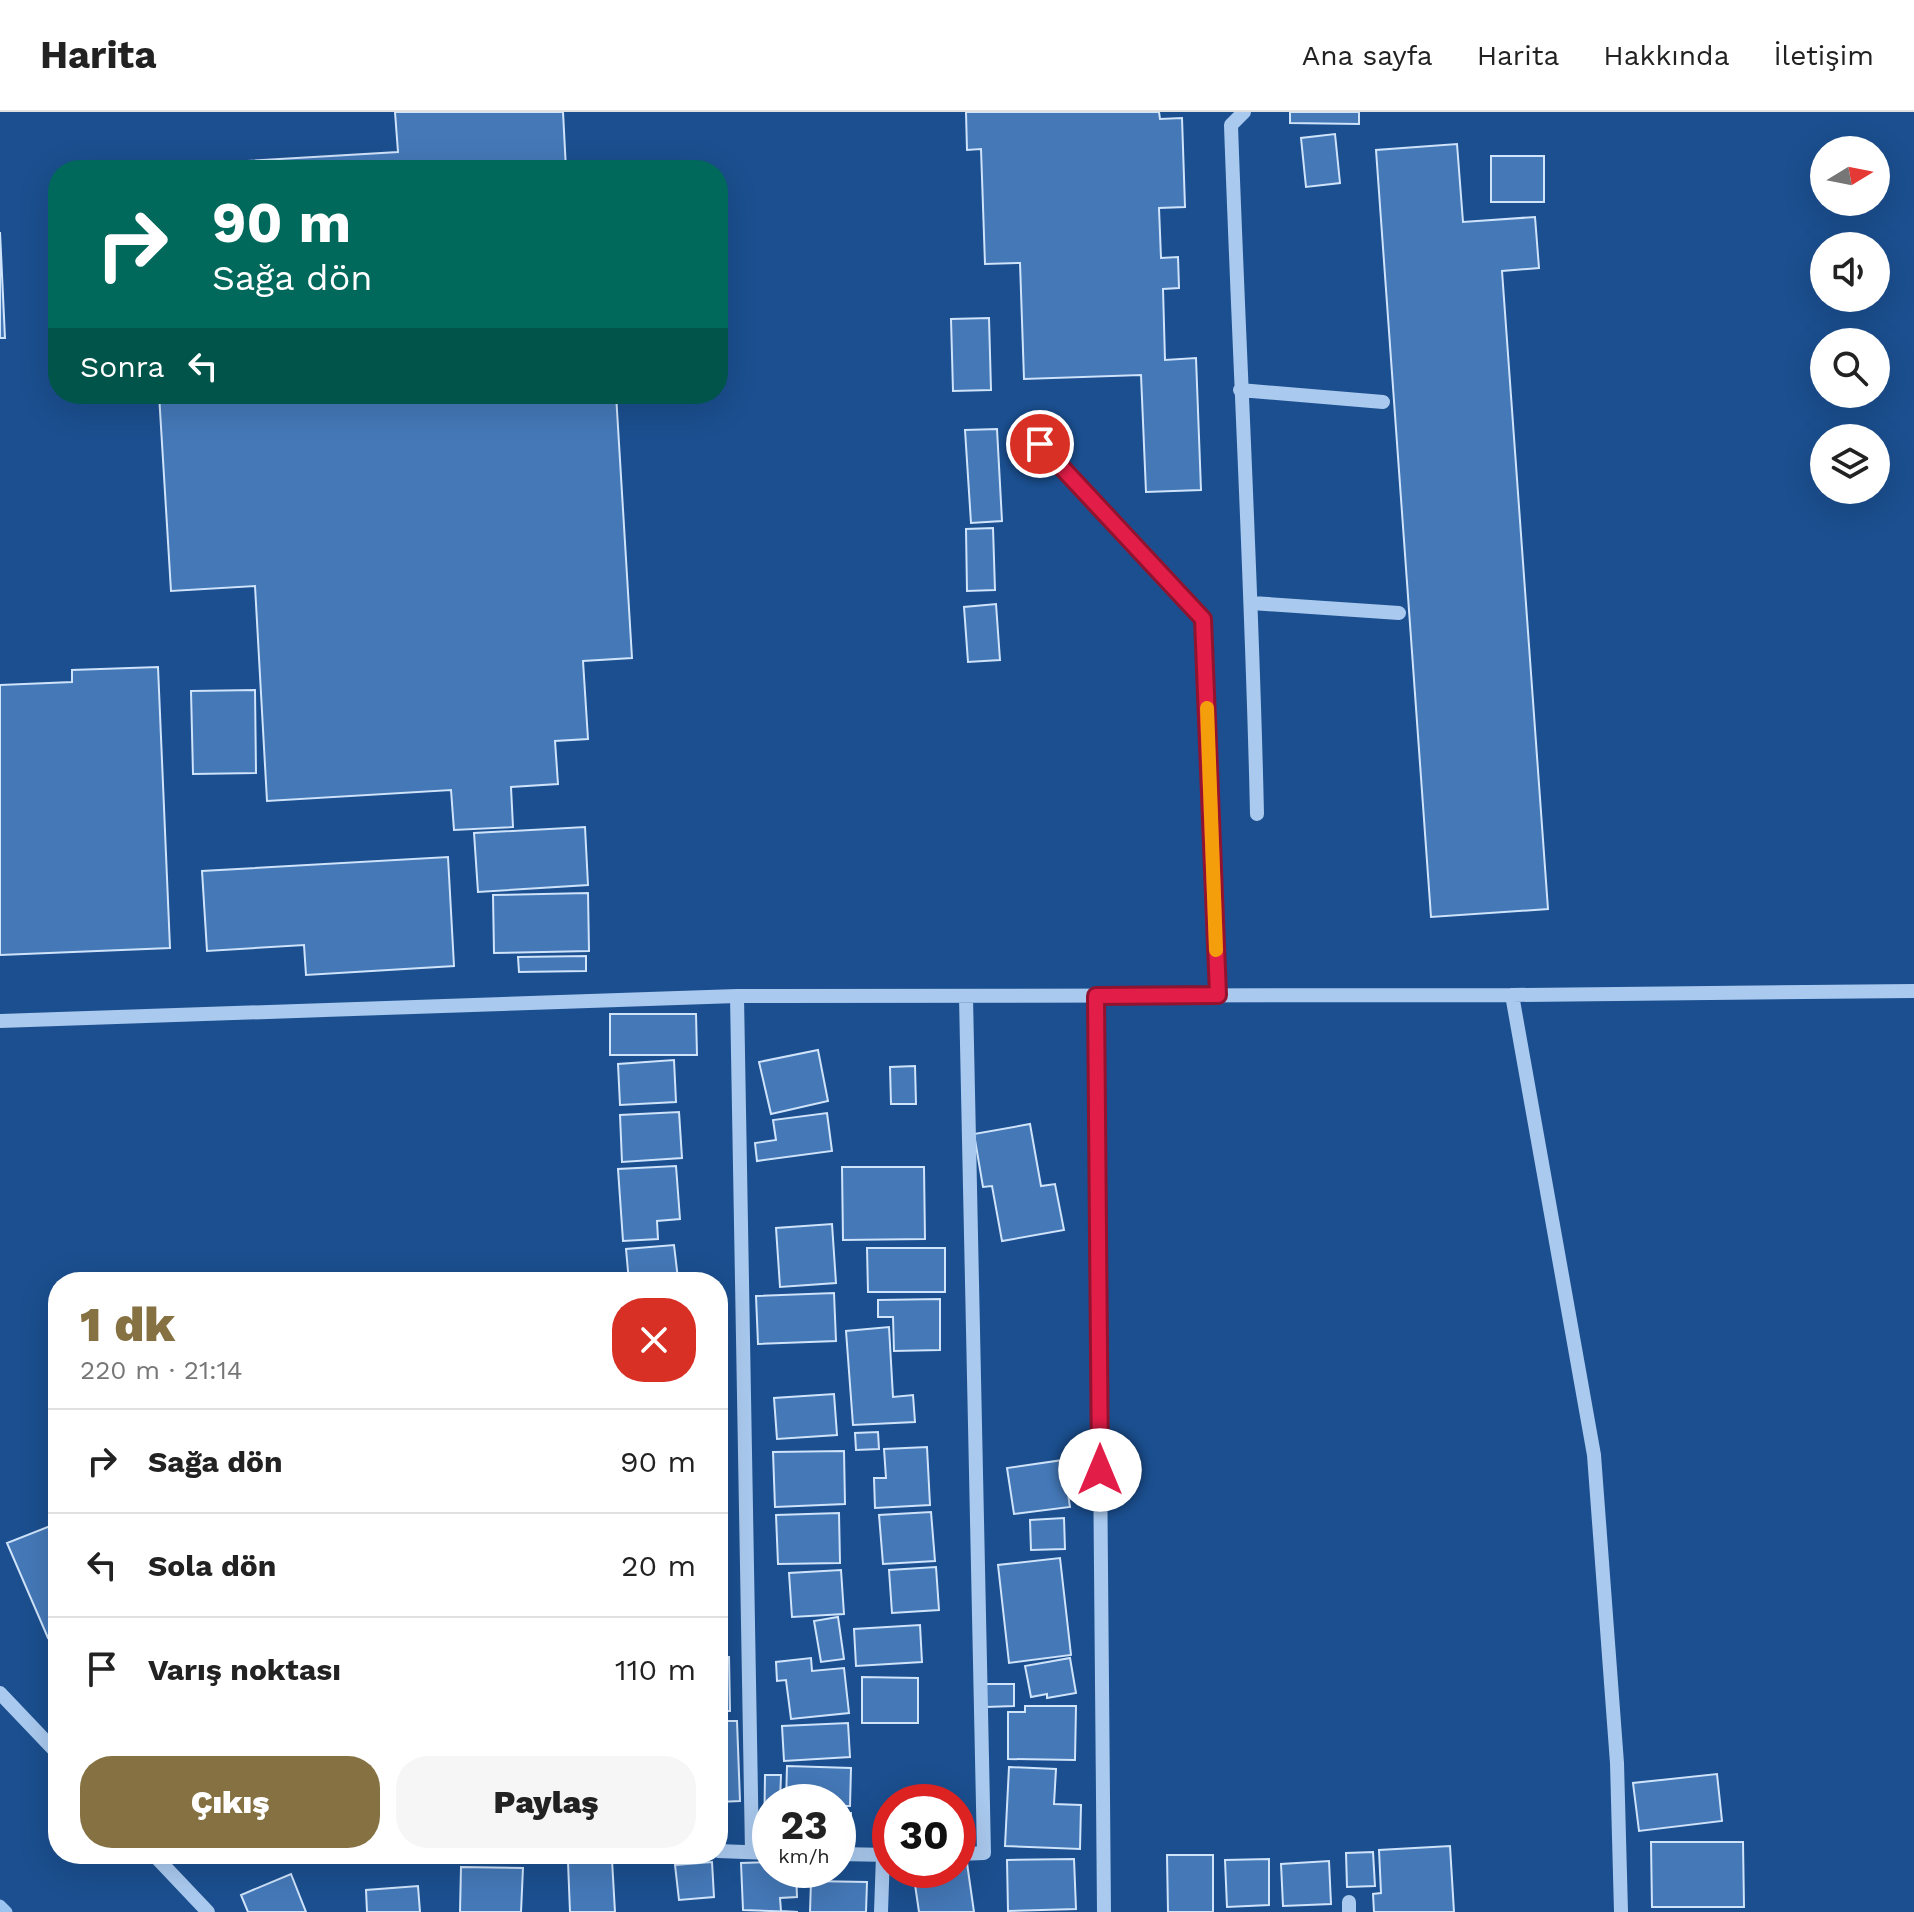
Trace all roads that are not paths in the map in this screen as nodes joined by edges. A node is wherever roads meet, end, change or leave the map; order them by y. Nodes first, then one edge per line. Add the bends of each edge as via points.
1 (1244, 112) edge
2 (1240, 390) junction
3 (1383, 402) dead end
4 (1040, 444) dead end
5 (1252, 603) junction
6 (1399, 613) dead end
7 (1257, 814) dead end
8 (1914, 991) edge
9 (1218, 995) junction
10 (1512, 995) junction
11 (737, 996) junction
12 (1096, 996) junction
13 (966, 997) junction
14 (0, 1021) edge
15 (0, 1693) edge
16 (48, 1743) edge
17 (728, 1851) edge
18 (752, 1852) joint
19 (976, 1853) edge
20 (162, 1864) edge
21 (884, 1888) edge
22 (208, 1912) edge
23 (881, 1912) edge
24 (1104, 1912) edge
25 (1621, 1912) edge

1 - 2 street via 1231,125
2 - 3 street
2 - 5 street
4 - 9 street via 1203,619
5 - 6 street
5 - 7 street
8 - 10 street
9 - 10 street
9 - 12 street
10 - 25 street via 1594,1455 1617,1763
11 - 13 street
11 - 14 street
11 - 18 street
12 - 13 street
12 - 24 street
13 - 19 street via 984,1853
15 - 16 street
17 - 18 street
20 - 22 street
21 - 23 street

